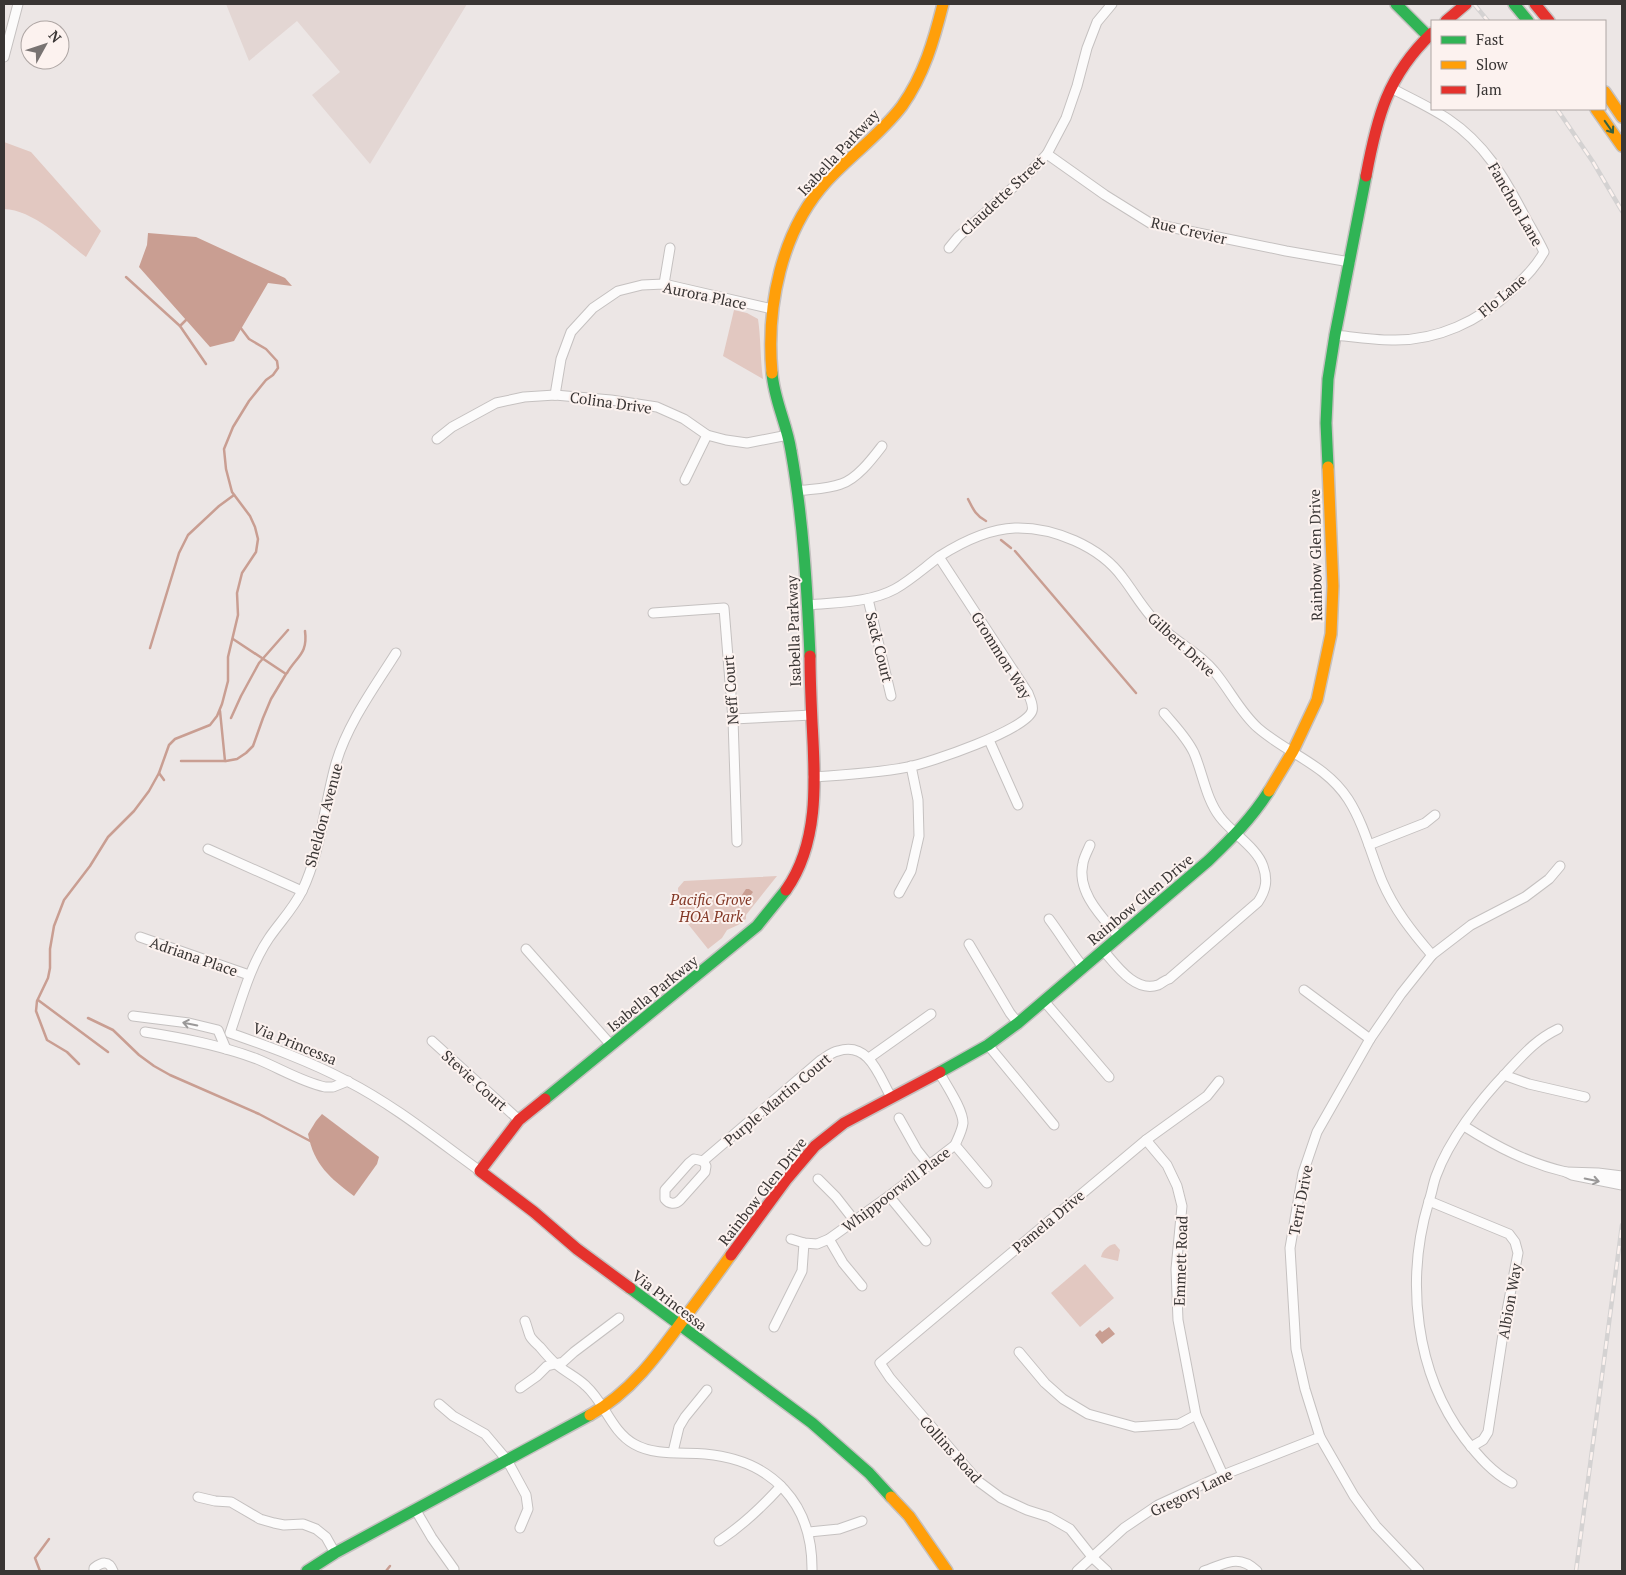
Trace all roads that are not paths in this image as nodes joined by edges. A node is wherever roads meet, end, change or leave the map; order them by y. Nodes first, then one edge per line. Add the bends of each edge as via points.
1 (18, 4) edge
2 (943, 4) edge
3 (1112, 4) edge
4 (1396, 4) edge
5 (1466, 4) edge
6 (1514, 4) edge
7 (1536, 4) edge
8 (1447, 20) edge
9 (1527, 20) edge
10 (1548, 20) edge
11 (1430, 35) edge
12 (4, 57) edge
13 (1390, 88) junction
14 (1606, 93) edge
15 (1431, 108) edge
16 (1434, 110) edge
17 (1597, 110) edge
18 (1622, 117) edge
19 (1622, 146) edge
20 (1046, 154) junction
21 (670, 248) dead end
22 (949, 248) dead end
23 (1544, 252) joint
24 (1350, 262) junction
25 (664, 284) junction
26 (772, 309) junction
27 (1335, 335) junction
28 (555, 395) junction
29 (708, 434) junction
30 (788, 435) junction
31 (437, 439) dead end
32 (882, 446) dead end
33 (686, 480) dead end
34 (798, 491) junction
35 (939, 557) junction
36 (868, 599) junction
37 (808, 605) junction
38 (653, 613) dead end
39 (396, 653) dead end
40 (892, 696) dead end
41 (1164, 713) dead end
42 (812, 715) junction
43 (733, 719) junction
44 (990, 740) junction
45 (1293, 752) junction
46 (911, 766) junction
47 (813, 777) junction
48 (1018, 805) dead end
49 (1435, 815) dead end
50 (1236, 835) junction
51 (737, 842) dead end
52 (1090, 844) dead end
53 (1369, 845) junction
54 (208, 849) dead end
55 (1560, 866) dead end
56 (302, 891) junction
57 (899, 893) dead end
58 (1048, 919) dead end
59 (140, 937) dead end
60 (1119, 937) junction
61 (969, 944) dead end
62 (526, 949) dead end
63 (1103, 950) junction
64 (1432, 955) junction
65 (1084, 967) junction
66 (249, 975) junction
67 (1304, 990) dead end
68 (1044, 1001) junction
69 (931, 1014) dead end
70 (133, 1016) dead end
71 (1018, 1023) junction
72 (1558, 1029) dead end
73 (145, 1032) dead end
74 (230, 1033) joint
75 (1370, 1039) junction
76 (432, 1040) dead end
77 (611, 1045) junction
78 (988, 1045) junction
79 (226, 1048) junction
80 (870, 1058) junction
81 (939, 1072) junction
82 (1504, 1075) junction
83 (1109, 1077) dead end
84 (348, 1081) junction
85 (1218, 1082) dead end
86 (891, 1097) junction
87 (1585, 1097) dead end
88 (898, 1118) dead end
89 (518, 1120) junction
90 (1054, 1125) dead end
91 (1464, 1126) junction
92 (1146, 1140) junction
93 (955, 1145) junction
94 (703, 1161) junction
95 (930, 1165) junction
96 (480, 1171) junction
97 (1566, 1172) junction
98 (1622, 1176) edge
99 (818, 1179) dead end
100 (987, 1183) dead end
101 (1622, 1185) edge
102 (889, 1196) junction
103 (1429, 1201) junction
104 (854, 1220) junction
105 (791, 1238) dead end
106 (829, 1239) junction
107 (926, 1241) dead end
108 (804, 1244) junction
109 (862, 1286) dead end
110 (619, 1318) dead end
111 (525, 1321) dead end
112 (679, 1326) junction
113 (774, 1327) dead end
114 (1019, 1352) dead end
115 (880, 1363) joint
116 (556, 1364) junction
117 (520, 1388) dead end
118 (708, 1390) dead end
119 (439, 1404) dead end
120 (603, 1408) junction
121 (1196, 1414) junction
122 (1320, 1437) junction
123 (1471, 1447) junction
124 (673, 1452) junction
125 (507, 1460) junction
126 (1224, 1475) junction
127 (1512, 1483) dead end
128 (781, 1486) junction
129 (198, 1497) dead end
130 (415, 1509) junction
131 (862, 1521) dead end
132 (520, 1528) dead end
133 (809, 1532) junction
134 (719, 1541) dead end
135 (335, 1553) junction
136 (1093, 1558) junction
137 (454, 1569) dead end
138 (94, 1571) edge
139 (113, 1571) edge
140 (307, 1571) edge
141 (812, 1571) edge
142 (947, 1571) edge
143 (1077, 1571) edge
144 (1107, 1571) edge
145 (1204, 1571) edge
146 (1257, 1571) edge
147 (1419, 1571) edge

1 - 12 street
2 - 26 street, Isabella Parkway via 919,77 904,103 819,190 800,216 787,250
3 - 20 street, Claudette Street via 1098,22 1066,118
4 - 11 street
5 - 8 street
6 - 9 street
7 - 10 street
11 - 13 street, Rainbow Glen Drive via 1411,56
13 - 15 street, Fanchon Lane
13 - 24 street, Rainbow Glen Drive via 1376,129
14 - 18 street
16 - 23 street, Fanchon Lane via 1485,152 1505,179
17 -> 19 street
20 - 22 street, Claudette Street
20 - 24 street, Rue Crevier via 1150,222
21 - 25 street
23 - 27 street, Flo Lane via 1538,263 1503,298 1480,316 1454,328 1409,340
24 - 27 street, Rainbow Glen Drive
25 - 26 street, Aurora Place
25 - 28 street, Aurora Place via 618,291 593,308 571,332 560,359
26 - 30 street, Isabella Parkway via 771,371 776,402
27 - 45 street, Rainbow Glen Drive via 1326,423 1333,586 1330,634 1317,700
28 - 29 street, Colina Drive via 657,407
28 - 31 street, Colina Drive via 496,403
29 - 30 street, Colina Drive via 747,443
29 - 33 street
30 - 34 street, Isabella Parkway
32 - 34 street via 859,472 842,484
34 - 37 street, Isabella Parkway
35 - 36 street, Gilbert Drive via 894,590
35 - 44 street, Grommon Way via 1032,703 1029,717
35 - 45 street, Gilbert Drive via 961,543 1014,528 1068,538 1092,550 1122,576 1162,629 1204,660 1258,728
36 - 37 street, Gilbert Drive
36 - 40 street, Sack Court
37 - 42 street, Isabella Parkway
38 - 43 street, Neff Court via 724,608
39 - 56 street, Sheldon Avenue via 352,724 336,762 317,848
41 - 50 street via 1194,752 1218,815
42 - 43 street
42 - 47 street, Isabella Parkway
43 - 51 street, Neff Court
44 - 46 street, Grommon Way
44 - 48 street
45 - 50 street, Rainbow Glen Drive via 1257,810
45 - 53 street, Gilbert Drive via 1323,771 1337,785 1356,814
46 - 47 street, Grommon Way
46 - 57 street via 918,800 918,836 911,871
47 - 77 street, Isabella Parkway via 812,817 802,860 775,907 737,943
49 - 53 street via 1424,823
50 - 60 street, Rainbow Glen Drive
50 - 63 street via 1262,864 1265,891 1258,902 1169,979 1147,986 1134,981
52 - 60 street via 1082,876 1087,895
53 - 64 street, Gilbert Drive via 1395,907
54 - 56 street
55 - 64 street, Terri Drive via 1525,897 1471,925
56 - 66 street, Sheldon Avenue via 268,938
58 - 65 street
59 - 66 street, Adriana Place
60 - 63 street, Rainbow Glen Drive
61 - 71 street
62 - 77 street
63 - 65 street, Rainbow Glen Drive
64 - 75 street, Terri Drive
65 - 68 street, Rainbow Glen Drive
66 - 74 street, Sheldon Avenue
67 - 75 street
68 - 71 street, Rainbow Glen Drive
68 - 83 street
69 - 80 street
79 -> 70 street via 218,1030
71 - 78 street, Rainbow Glen Drive
72 - 82 street via 1544,1036
73 - 79 street, Via Princessa
74 - 84 street, Via Princessa via 292,1055
75 - 122 street, Terri Drive via 1317,1132 1303,1173 1290,1248 1296,1349
76 - 89 street, Stevie Court
77 - 89 street, Isabella Parkway
78 - 81 street, Rainbow Glen Drive
78 - 90 street
79 - 84 street, Via Princessa via 318,1086 333,1087
80 - 86 street
80 - 94 street, Purple Martin Court via 848,1048 821,1060
81 - 86 street, Rainbow Glen Drive
81 - 93 street, Whippoorwill Place via 963,1121
82 - 87 street
82 - 91 street
84 - 96 street, Via Princessa via 417,1125
85 - 92 street, Pamela Drive via 1207,1096
86 - 112 street, Rainbow Glen Drive via 844,1123 814,1146
88 - 95 street
89 - 96 street, Isabella Parkway
91 - 97 street via 1512,1154
91 - 103 street via 1436,1175
92 - 115 street, Pamela Drive
92 - 121 street, Emmett Road via 1167,1166 1182,1206 1176,1269 1178,1320
93 - 95 street, Whippoorwill Place
93 - 100 street
94 - 94 street, Purple Martin Court via 692,1161 666,1188 667,1201 675,1203 680,1200 705,1172
95 - 102 street, Whippoorwill Place
96 - 112 street, Via Princessa
97 - 98 street
97 -> 101 street via 1572,1176
99 - 104 street
102 - 104 street, Whippoorwill Place
102 - 107 street
103 - 123 street via 1419,1244 1416,1291 1420,1326 1437,1393 1453,1424
103 - 123 street, Albion Way via 1509,1234 1518,1253 1488,1432 1483,1440
104 - 106 street, Whippoorwill Place
105 - 108 street
106 - 108 street, Whippoorwill Place via 817,1244
106 - 109 street
108 - 113 street via 802,1270
110 - 116 street via 563,1362
111 - 116 street via 530,1337
112 - 120 street, Rainbow Glen Drive via 638,1378
112 - 142 street, Via Princessa via 812,1423 869,1473 909,1516
114 - 121 street via 1044,1383 1088,1414 1135,1427 1179,1424
115 - 136 street, Collins Road via 978,1481 1001,1498 1070,1529
116 - 117 street via 548,1366
116 - 120 street via 587,1386
118 - 124 street via 679,1427
119 - 125 street via 485,1434
120 - 124 street via 634,1444
120 - 125 street, Rainbow Glen Drive
121 - 126 street, Emmett Road
122 - 126 street, Gregory Lane
122 - 147 street, Terri Drive via 1354,1496
123 - 127 street via 1487,1465
124 - 128 street via 725,1456 756,1468
125 - 130 street, Rainbow Glen Drive
125 - 132 street via 526,1495 528,1509
126 - 136 street, Gregory Lane via 1158,1505 1124,1528
128 - 133 street via 798,1507
128 - 134 street via 755,1514
129 - 135 street via 231,1502 267,1521 284,1525 303,1524 316,1529 326,1537
130 - 135 street, Rainbow Glen Drive
130 - 137 street
131 - 133 street via 839,1529
133 - 141 street
135 - 140 street, Rainbow Glen Drive
136 - 143 street, Gregory Lane
136 - 144 street, Collins Road
138 - 139 street via 99,1564 106,1562
145 - 146 street via 1243,1561

